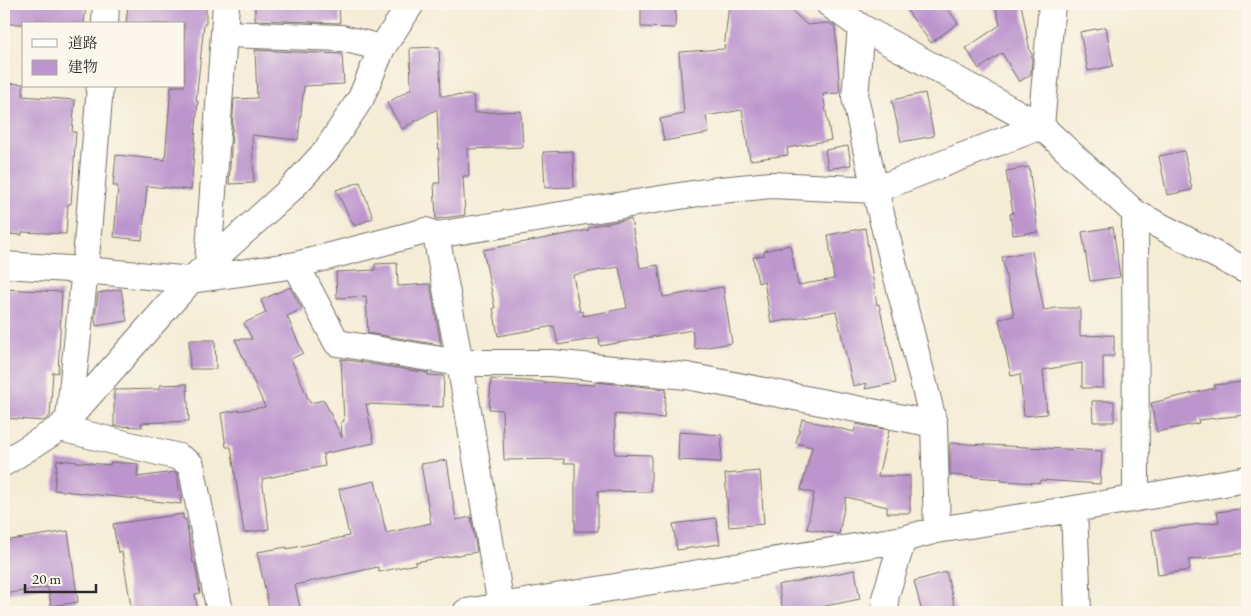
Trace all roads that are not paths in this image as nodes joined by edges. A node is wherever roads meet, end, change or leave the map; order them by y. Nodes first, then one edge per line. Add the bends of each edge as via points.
1 (106, 4) edge
2 (226, 4) edge
3 (411, 4) edge
4 (829, 4) edge
5 (1052, 4) edge
6 (105, 22) edge
7 (861, 27) junction
8 (224, 34) junction
9 (382, 48) junction
10 (100, 88) edge
11 (1042, 126) junction
12 (875, 190) junction
13 (1136, 213) junction
14 (436, 235) junction
15 (4, 265) edge
16 (296, 265) junction
17 (86, 270) junction
18 (1247, 271) edge
19 (200, 272) junction
20 (460, 363) junction
21 (65, 423) junction
22 (934, 424) junction
23 (4, 464) edge
24 (1247, 479) edge
25 (1136, 498) junction
26 (1074, 509) junction
27 (937, 530) junction
28 (903, 539) junction
29 (501, 609) edge
30 (220, 612) edge
31 (466, 612) edge
32 (886, 612) edge
33 (1078, 612) edge

1 - 6 street
2 - 8 street
3 - 9 street
4 - 7 street
5 - 11 street
7 - 11 street
7 - 12 street via 855,97
8 - 9 street via 342,38
8 - 19 street
9 - 19 street via 361,98 326,151 291,189
10 - 17 street
11 - 12 street
11 - 13 street
12 - 14 street via 772,185 711,191
12 - 22 street
13 - 18 street
13 - 25 street
14 - 16 street via 426,231
14 - 20 street
15 - 17 street
16 - 19 street
16 - 20 street via 337,343
17 - 19 street
17 - 21 street
19 - 21 street
20 - 22 street via 552,364 687,376
20 - 29 street
21 - 23 street
21 - 30 street via 179,458 191,465
22 - 27 street
24 - 25 street
25 - 26 street
26 - 27 street
26 - 33 street
27 - 28 street
28 - 29 street
28 - 32 street via 885,598
29 - 31 street

